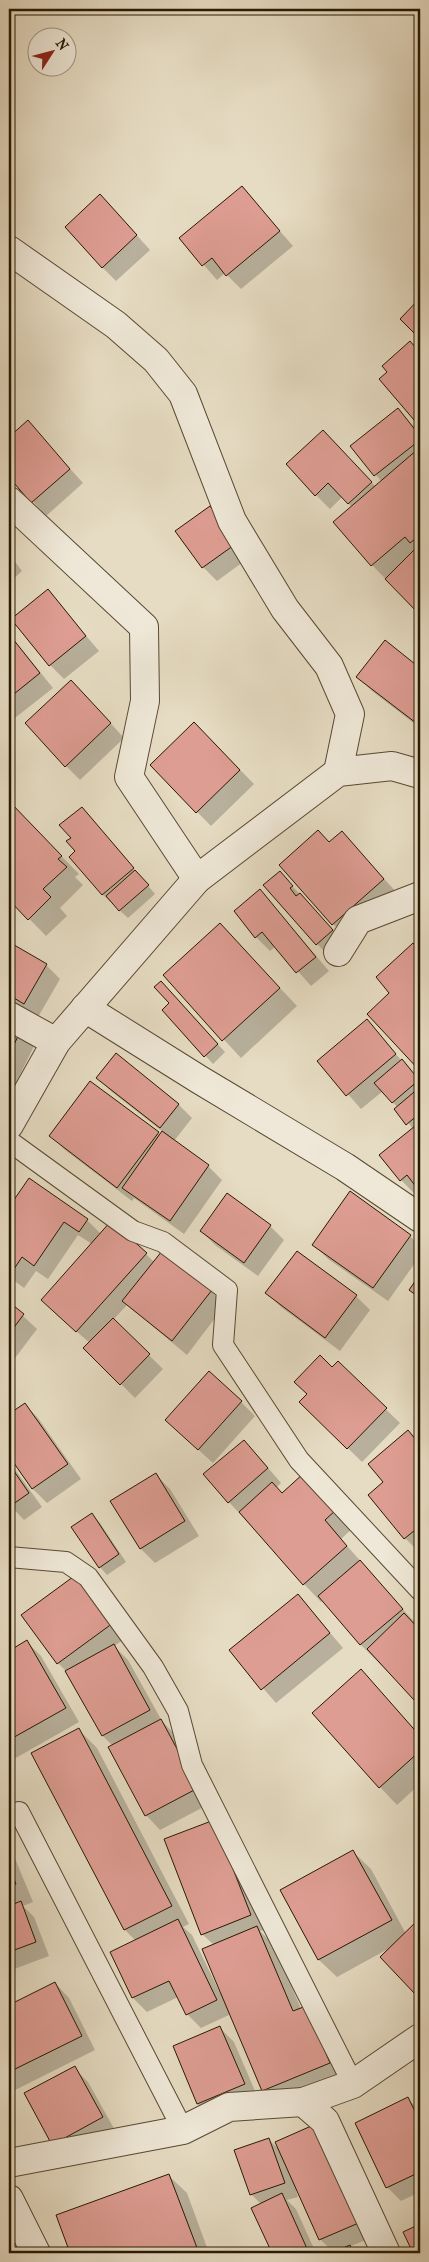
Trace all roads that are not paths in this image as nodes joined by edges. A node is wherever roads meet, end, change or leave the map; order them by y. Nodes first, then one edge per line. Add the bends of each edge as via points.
1 (9, 250) edge
2 (9, 501) edge
3 (338, 772) junction
4 (420, 774) edge
5 (197, 879) junction
6 (420, 896) edge
7 (338, 952) dead end
8 (85, 1008) junction
9 (9, 1016) edge
10 (56, 1042) junction
11 (9, 1125) edge
12 (9, 1142) edge
13 (420, 1218) edge
14 (9, 1557) edge
15 (420, 1590) edge
16 (19, 1812) dead end
17 (420, 2038) edge
18 (353, 2084) junction
19 (303, 2102) junction
20 (183, 2130) junction
21 (9, 2163) edge
22 (9, 2199) edge
23 (36, 2253) edge
24 (386, 2253) edge

1 - 3 street via 116,325 156,360 183,394 232,522 285,609 329,666 350,714
2 - 5 street via 144,627 145,701 129,777
3 - 4 street via 392,766
3 - 5 street
5 - 8 street
6 - 7 street via 358,920
8 - 10 street
8 - 13 street via 346,1167
9 - 10 street
10 - 11 street
12 - 15 lane via 133,1231 163,1242 227,1290 223,1345 299,1460
14 - 18 lane via 66,1562 88,1577 153,1667 178,1711 192,1765
16 - 20 lane
17 - 18 street
18 - 19 street
19 - 20 street via 229,2108
19 - 24 street via 325,2121
20 - 21 street
22 - 23 street

